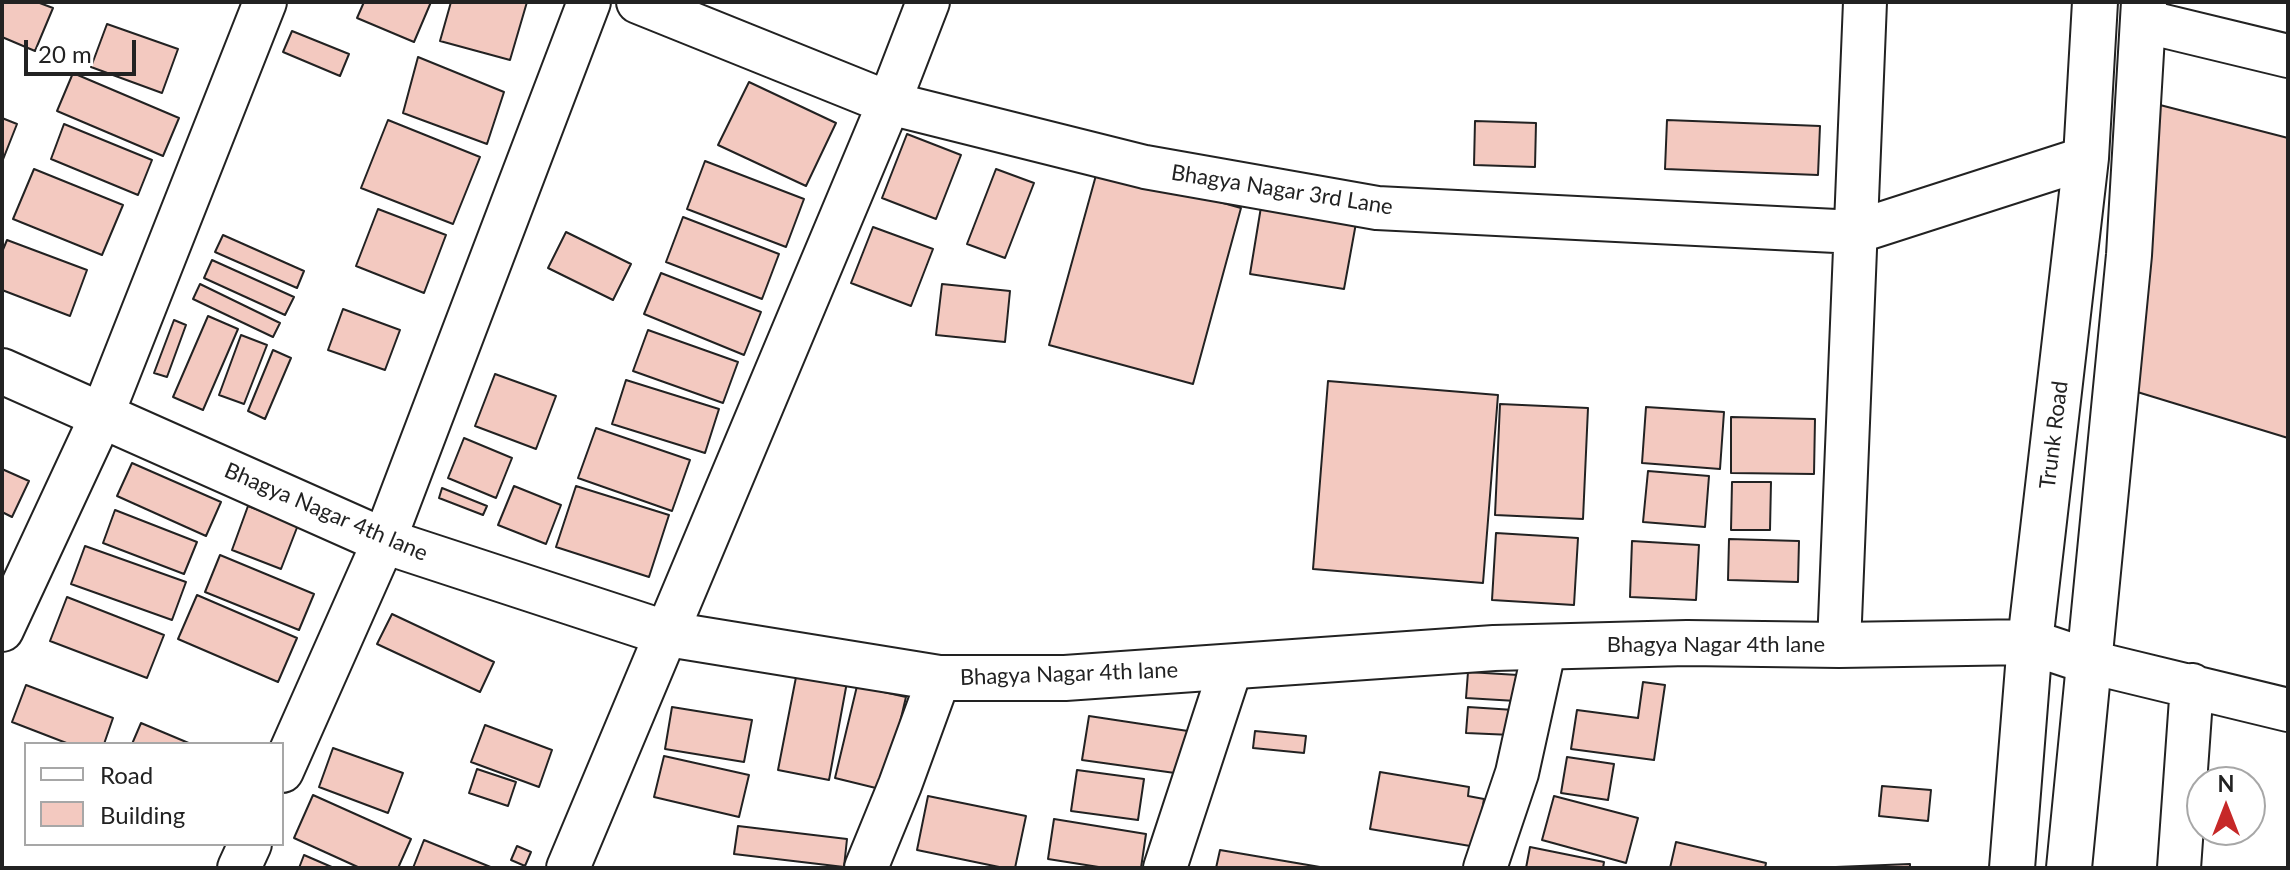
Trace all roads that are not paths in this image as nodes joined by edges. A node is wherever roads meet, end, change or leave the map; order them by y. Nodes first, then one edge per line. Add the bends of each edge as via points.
1 (265, 2) edge
2 (589, 2) edge
3 (638, 2) edge
4 (928, 2) edge
5 (1865, 2) edge
6 (2095, 2) edge
7 (2144, 12) edge
8 (2288, 56) edge
9 (889, 103) junction
10 (2086, 158) junction
11 (1856, 232) junction
12 (2, 371) edge
13 (102, 415) junction
14 (384, 541) junction
15 (2, 630) edge
16 (668, 634) junction
17 (2030, 642) junction
18 (1839, 645) junction
19 (1545, 646) junction
20 (2090, 662) junction
21 (1231, 667) junction
22 (939, 678) junction
23 (2192, 685) junction
24 (2288, 710) edge
25 (284, 766) edge
26 (249, 846) edge
27 (239, 868) edge
28 (568, 868) edge
29 (866, 868) edge
30 (1165, 868) edge
31 (1485, 868) edge
32 (2012, 868) edge
33 (2069, 868) edge
34 (2179, 868) edge

1 - 13 street
2 - 14 street
3 - 9 street, Bhagya Nagar 3rd Lane
4 - 9 street
5 - 11 street
6 - 10 main road, Trunk Road
7 - 8 street
7 - 20 main road via 2129,255
9 - 11 street, Bhagya Nagar 3rd Lane via 1145,167 1377,208
9 - 16 street
10 - 11 street, Bhagya Nagar 3rd Lane
10 - 17 main road, Trunk Road
11 - 18 street
12 - 13 main road, Bhagya Nagar 4th lane
13 - 14 main road, Bhagya Nagar 4th lane
13 - 15 street
14 - 16 main road, Bhagya Nagar 4th lane
14 - 25 street
16 - 22 main road, Bhagya Nagar 4th lane
16 - 28 street
17 - 18 main road, Bhagya Nagar 4th lane
17 - 20 main road, Bhagya Nagar 4th lane
17 - 32 main road, Trunk Road
18 - 19 main road, Bhagya Nagar 4th lane
19 - 21 main road, Bhagya Nagar 4th lane
19 - 31 street via 1517,773
20 - 23 street
20 - 33 main road
21 - 22 main road, Bhagya Nagar 4th lane via 1065,678
21 - 30 street
22 - 29 street
23 - 24 street
23 - 34 street
26 - 27 street

